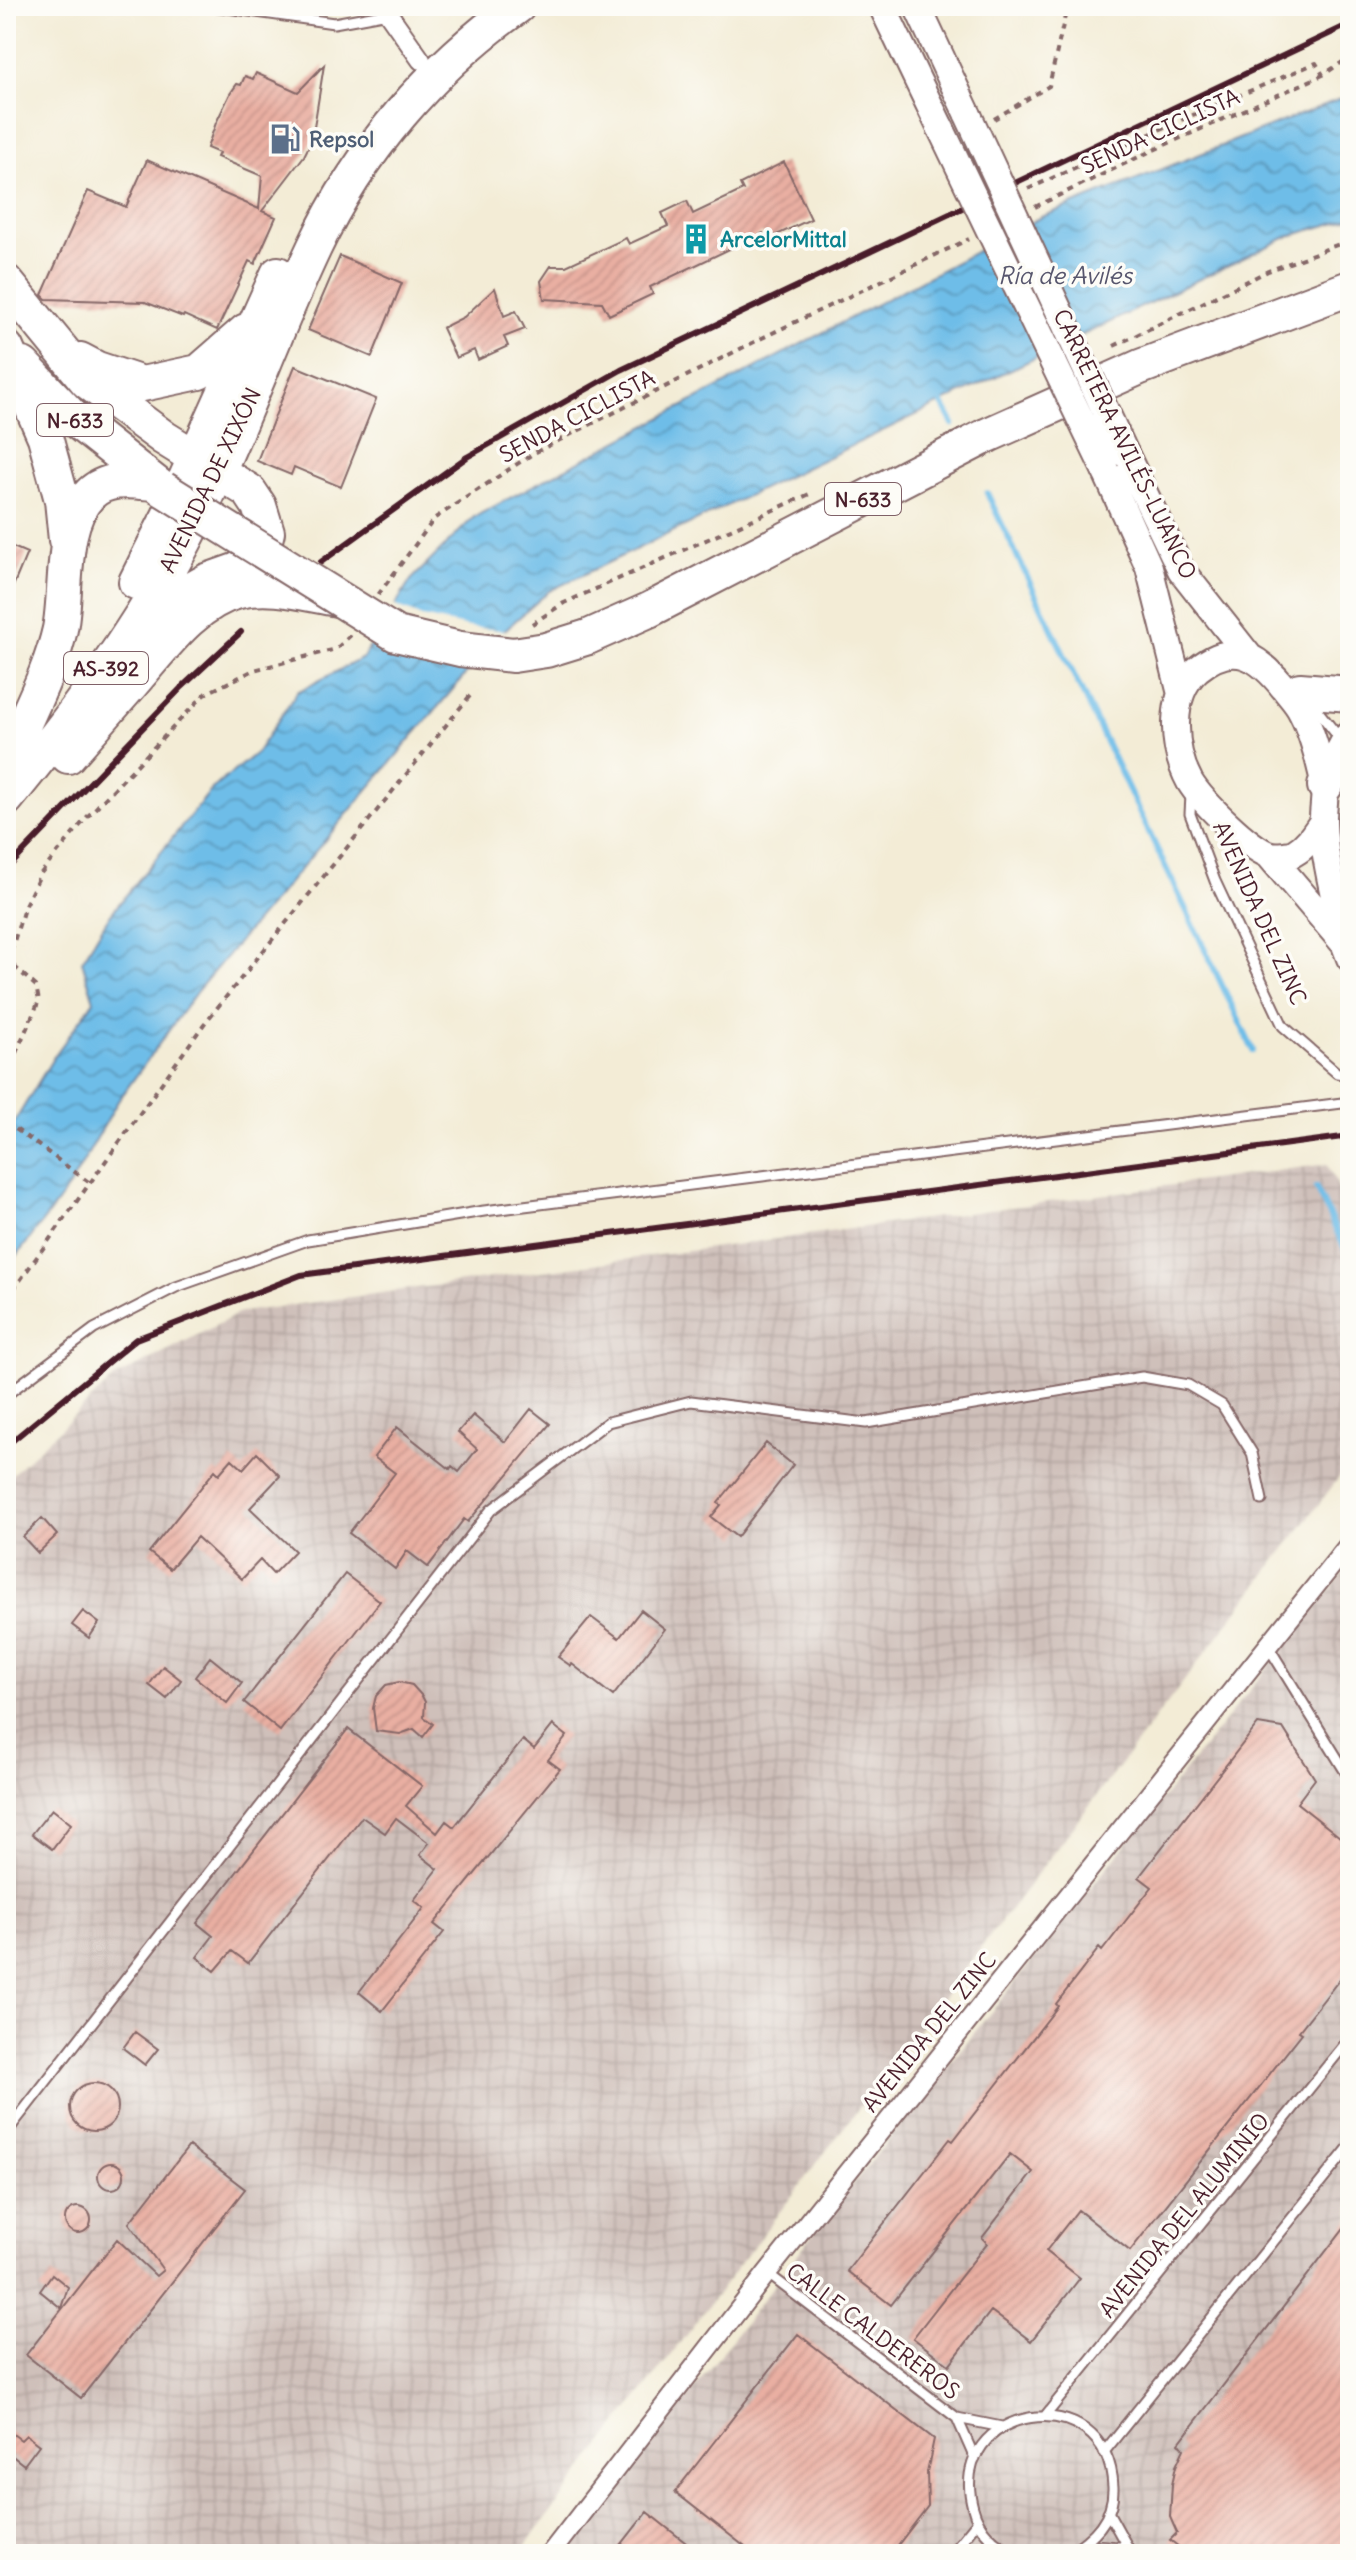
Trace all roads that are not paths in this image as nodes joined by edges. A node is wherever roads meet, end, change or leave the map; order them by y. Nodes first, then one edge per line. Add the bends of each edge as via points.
1 (213, 6) edge
2 (484, 6) edge
3 (518, 6) edge
4 (882, 6) edge
5 (917, 6) edge
6 (390, 10) edge
7 (421, 60) junction
8 (371, 132) junction
9 (1350, 267) edge
10 (6, 282) edge
11 (1350, 288) edge
12 (256, 323) junction
13 (6, 348) edge
14 (59, 348) junction
15 (1127, 356) junction
16 (206, 466) junction
17 (158, 486) junction
18 (68, 556) junction
19 (337, 599) junction
20 (1248, 655) junction
21 (107, 667) junction
22 (1270, 671) junction
23 (1180, 690) junction
24 (1300, 690) junction
25 (1350, 694) edge
26 (1349, 746) edge
27 (6, 768) edge
28 (1191, 783) junction
29 (1325, 786) junction
30 (6, 799) edge
31 (6, 812) edge
32 (1323, 821) junction
33 (1269, 855) junction
34 (1348, 951) edge
35 (1350, 1075) edge
36 (1350, 1102) edge
37 (6, 1395) edge
38 (1262, 1500) dead end
39 (1350, 1543) edge
40 (1268, 1646) junction
41 (1350, 1779) edge
42 (1350, 2038) edge
43 (6, 2133) edge
44 (1350, 2146) edge
45 (767, 2273) junction
46 (1046, 2415) junction
47 (957, 2418) junction
48 (1002, 2427) junction
49 (1104, 2452) junction
50 (975, 2459) junction
51 (1108, 2512) junction
52 (977, 2522) junction
53 (1084, 2544) junction
54 (1132, 2551) edge
55 (550, 2554) edge
56 (951, 2554) edge
57 (1018, 2554) edge
58 (1066, 2554) edge

1 - 6 lane via 334,23
2 - 7 highway
3 - 8 highway
4 - 23 main road, CARRETERA AVILÉS-LUANCO, bridge via 1149,567
5 - 20 main road, CARRETERA AVILÉS-LUANCO, bridge via 1181,570
6 - 7 street
7 - 8 highway
8 - 12 highway, AVENIDA DE XIXÓN via 330,172 301,222
8 - 16 highway, AVENIDA DE XIXÓN
9 - 15 highway via 1217,326
10 - 14 highway
11 - 15 highway
12 - 14 highway via 199,372 142,384 97,369
12 - 16 highway, AVENIDA DE XIXÓN
13 - 17 highway, N-633 via 74,419
13 - 18 highway via 45,437 62,500
14 - 16 highway via 87,381
15 - 19 highway, N-633, bridge via 988,435 649,610 546,650 513,655 396,634
16 - 21 highway, AVENIDA DE XIXÓN / AS-392 via 177,554
16 - 21 highway via 249,491 267,532 264,544 238,570 182,595
16 - 27 highway, AVENIDA DE XIXÓN / AS-392 via 130,593
17 - 18 highway via 102,484 75,518
17 - 19 highway, N-633, bridge
18 - 27 highway via 51,663
19 - 31 highway via 262,589 240,590 210,604 172,637 64,760
20 - 22 main road
20 - 23 main road via 1213,658
21 - 30 highway, AVENIDA DE XIXÓN / AS-392
22 - 24 lane
22 - 29 main road via 1301,709
23 - 28 main road via 1176,732
24 - 25 highway
24 - 26 lane
26 - 29 highway
28 - 33 main road via 1216,813
28 - 35 lane, AVENIDA DEL ZINC via 1190,814 1215,881 1283,1026 1337,1073
29 - 32 main road
32 - 33 main road via 1293,854
32 - 34 main road
33 - 34 main road
36 - 37 lane via 484,1211 308,1240 176,1287 94,1329
38 - 43 lane via 1252,1453 1222,1405 1188,1385 1142,1377 866,1423 691,1401 608,1422 491,1510
39 - 40 street, AVENIDA DEL ZINC
40 - 41 lane
40 - 45 street, AVENIDA DEL ZINC
42 - 46 lane, AVENIDA DEL ALUMINIO
44 - 49 lane
45 - 47 lane, CALLE CALDEREROS
45 - 55 street, AVENIDA DEL ZINC
46 - 48 lane via 1023,2417
46 - 49 lane via 1069,2420 1090,2433
47 - 48 lane
47 - 50 lane
48 - 50 lane
49 - 51 lane via 1112,2471
50 - 52 lane via 970,2497
51 - 53 lane
51 - 54 lane
52 - 56 lane
52 - 57 lane
53 - 54 lane
53 - 58 lane

